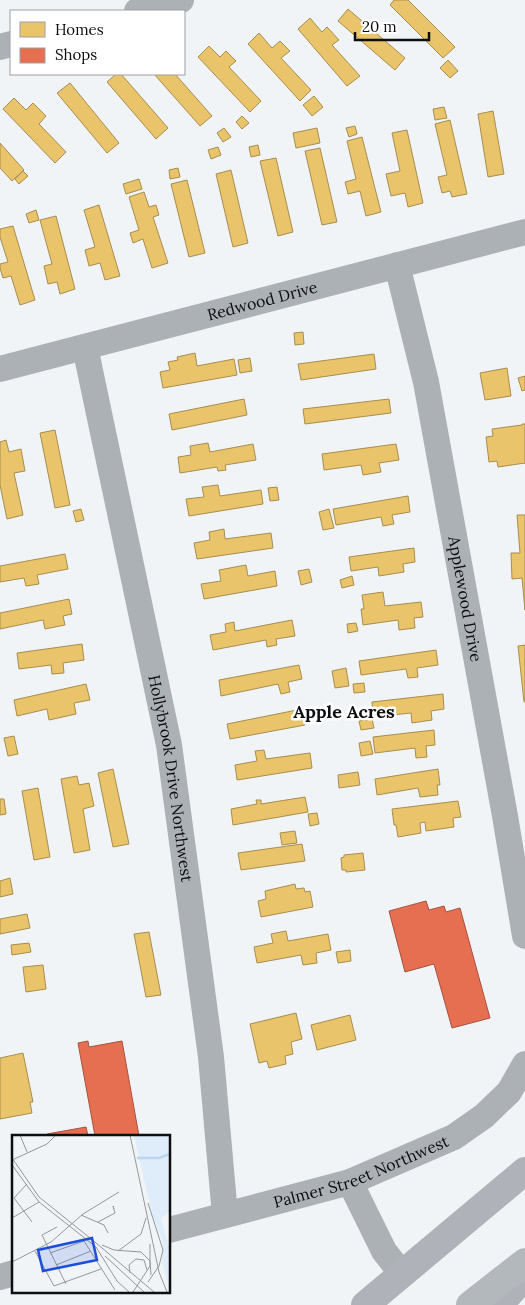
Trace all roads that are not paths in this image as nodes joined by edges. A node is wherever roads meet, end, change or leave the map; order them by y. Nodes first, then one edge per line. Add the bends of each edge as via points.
1 (181, 0) edge
2 (141, 10) edge
3 (525, 232) edge
4 (397, 265) junction
5 (85, 347) junction
6 (0, 369) edge
7 (525, 936) edge
8 (525, 1065) edge
9 (525, 1171) edge
10 (350, 1182) junction
11 (225, 1215) junction
12 (170, 1230) edge
13 (525, 1262) edge
14 (402, 1274) junction
15 (525, 1276) edge
16 (365, 1305) edge
17 (470, 1305) edge
18 (499, 1305) edge

1 - 2 street
3 - 4 street, Redwood Drive
4 - 5 street, Redwood Drive
4 - 7 street, Applewood Drive via 426,382
5 - 6 street, Redwood Drive
5 - 11 street, Hollybrook Drive Northwest via 169,745 210,1057
8 - 10 street, Palmer Street Northwest via 509,1092 484,1116 454,1137
9 - 14 main road
10 - 11 street, Palmer Street Northwest
10 - 14 street via 384,1251
11 - 12 street, Palmer Street Northwest
13 - 17 highway
14 - 16 main road
15 - 18 main road

